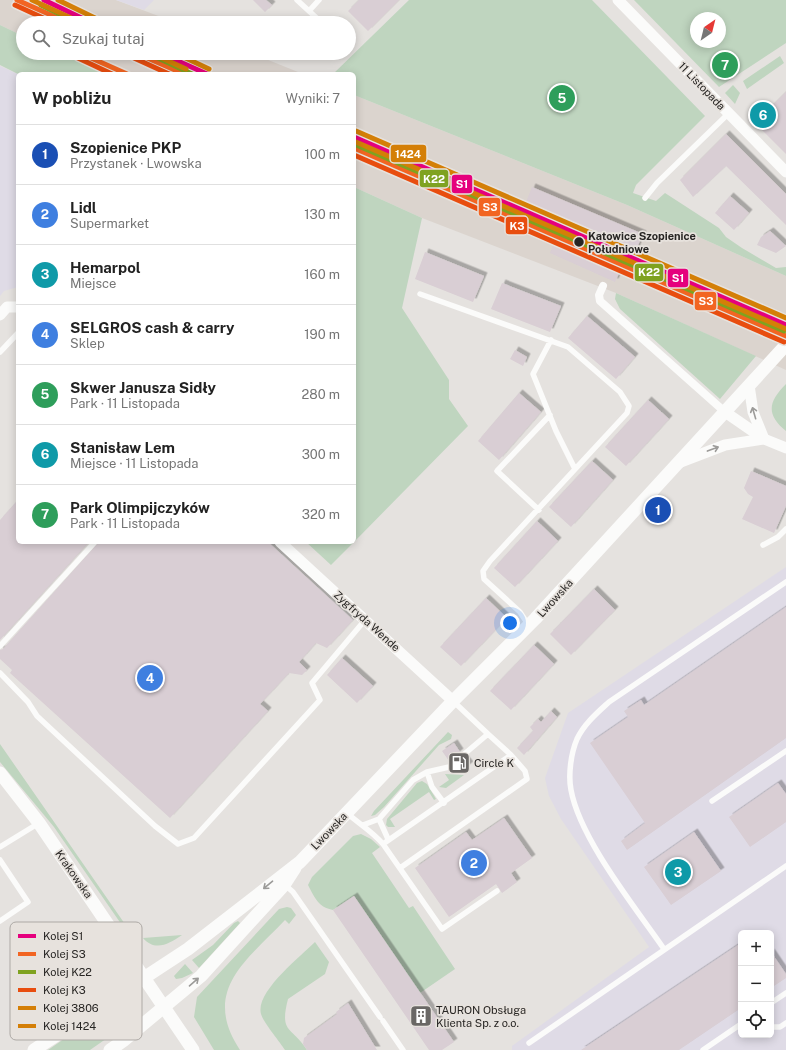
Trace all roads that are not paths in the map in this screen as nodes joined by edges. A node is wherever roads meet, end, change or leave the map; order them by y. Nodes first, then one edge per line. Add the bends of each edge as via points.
1 (297, 0) edge
2 (319, 0) edge
3 (618, 0) edge
4 (309, 11) junction
5 (314, 16) edge
6 (728, 113) junction
7 (786, 172) edge
8 (644, 198) dead end
9 (603, 286) dead end
10 (420, 294) dead end
11 (16, 307) edge
12 (0, 315) edge
13 (16, 335) edge
14 (551, 340) junction
15 (786, 345) edge
16 (0, 352) edge
17 (749, 385) junction
18 (724, 412) junction
19 (550, 415) junction
20 (764, 439) junction
21 (786, 448) edge
22 (677, 464) junction
23 (575, 469) junction
24 (539, 510) junction
25 (786, 529) edge
26 (93, 544) edge
27 (282, 544) edge
28 (763, 545) dead end
29 (786, 582) edge
30 (366, 620) junction
31 (529, 626) junction
32 (0, 646) edge
33 (0, 673) edge
34 (453, 701) junction
35 (488, 734) junction
36 (786, 751) edge
37 (511, 755) junction
38 (427, 772) junction
39 (0, 773) edge
40 (712, 801) dead end
41 (444, 802) junction
42 (347, 813) junction
43 (379, 819) junction
44 (39, 823) junction
45 (363, 825) junction
46 (388, 839) junction
47 (382, 844) junction
48 (0, 847) edge
49 (0, 860) edge
50 (300, 862) junction
51 (786, 866) edge
52 (400, 868) junction
53 (284, 885) junction
54 (497, 891) dead end
55 (0, 921) edge
56 (107, 922) edge
57 (664, 949) junction
58 (142, 973) edge
59 (145, 977) junction
60 (142, 979) edge
61 (786, 993) edge
62 (772, 1002) edge
63 (164, 1008) junction
64 (786, 1023) edge
65 (142, 1026) edge
66 (738, 1026) edge
67 (774, 1027) edge
68 (49, 1040) edge
69 (124, 1040) edge
70 (530, 1043) dead end
71 (34, 1050) edge
72 (110, 1050) edge
73 (194, 1050) edge
74 (403, 1050) edge
75 (703, 1050) edge

1 - 4 lane
2 - 4 lane
3 - 6 street, 11 Listopada
4 - 5 lane
6 - 7 street, 11 Listopada
6 - 8 lane
9 - 18 street via 599,295 600,301
10 - 14 lane
11 - 12 street via 7,307
13 - 16 lane
14 - 19 lane via 533,374
14 - 23 lane via 568,347 620,392 629,406 627,414
15 - 17 street, Lwowska
17 - 18 street, Lwowska
20 -> 17 street via 753,412
18 - 20 street
18 - 22 street, Lwowska
19 - 23 lane
19 - 24 lane via 497,471
20 - 21 street
22 -> 20 street via 725,445
22 - 31 street, Lwowska
23 - 24 lane
24 - 31 lane via 490,561 484,571 484,579 520,612
25 - 28 lane
26 - 32 lane
27 - 30 street, Zygfryda Wende
29 - 57 lane via 609,702 591,719 578,739 571,762 570,789 579,818 606,864
30 - 33 lane via 312,683 320,700 194,838 178,844 155,826 37,716 28,702
30 - 34 street, Zygfryda Wende
31 - 34 street, Lwowska
34 - 35 lane
34 - 42 street, Lwowska
35 - 37 lane
35 - 38 lane via 449,767
36 - 40 lane
37 - 41 lane
37 - 52 lane via 525,771 527,779
38 - 41 lane via 432,787
38 - 43 lane via 413,780
39 - 44 street, Krakowska
41 - 46 lane
42 - 45 lane
42 - 50 street, Lwowska
43 - 45 lane
43 - 46 lane
44 - 48 lane
44 - 56 street, Krakowska
45 - 47 lane
46 - 47 lane
47 - 52 lane
49 - 55 lane via 28,902
50 - 53 street, Lwowska
50 -> 59 street, Lwowska via 188,949
51 - 57 lane
52 - 54 lane via 442,930
63 -> 53 street, Lwowska via 201,976
53 - 74 lane via 293,892
57 - 70 lane
58 - 59 street, Krakowska
59 - 60 street, Lwowska
59 - 63 street, Krakowska
61 - 62 lane
63 - 65 street, Lwowska
63 - 73 street
64 - 67 lane
66 - 75 lane
68 - 71 street, Lwowska
69 - 72 street, Lwowska

